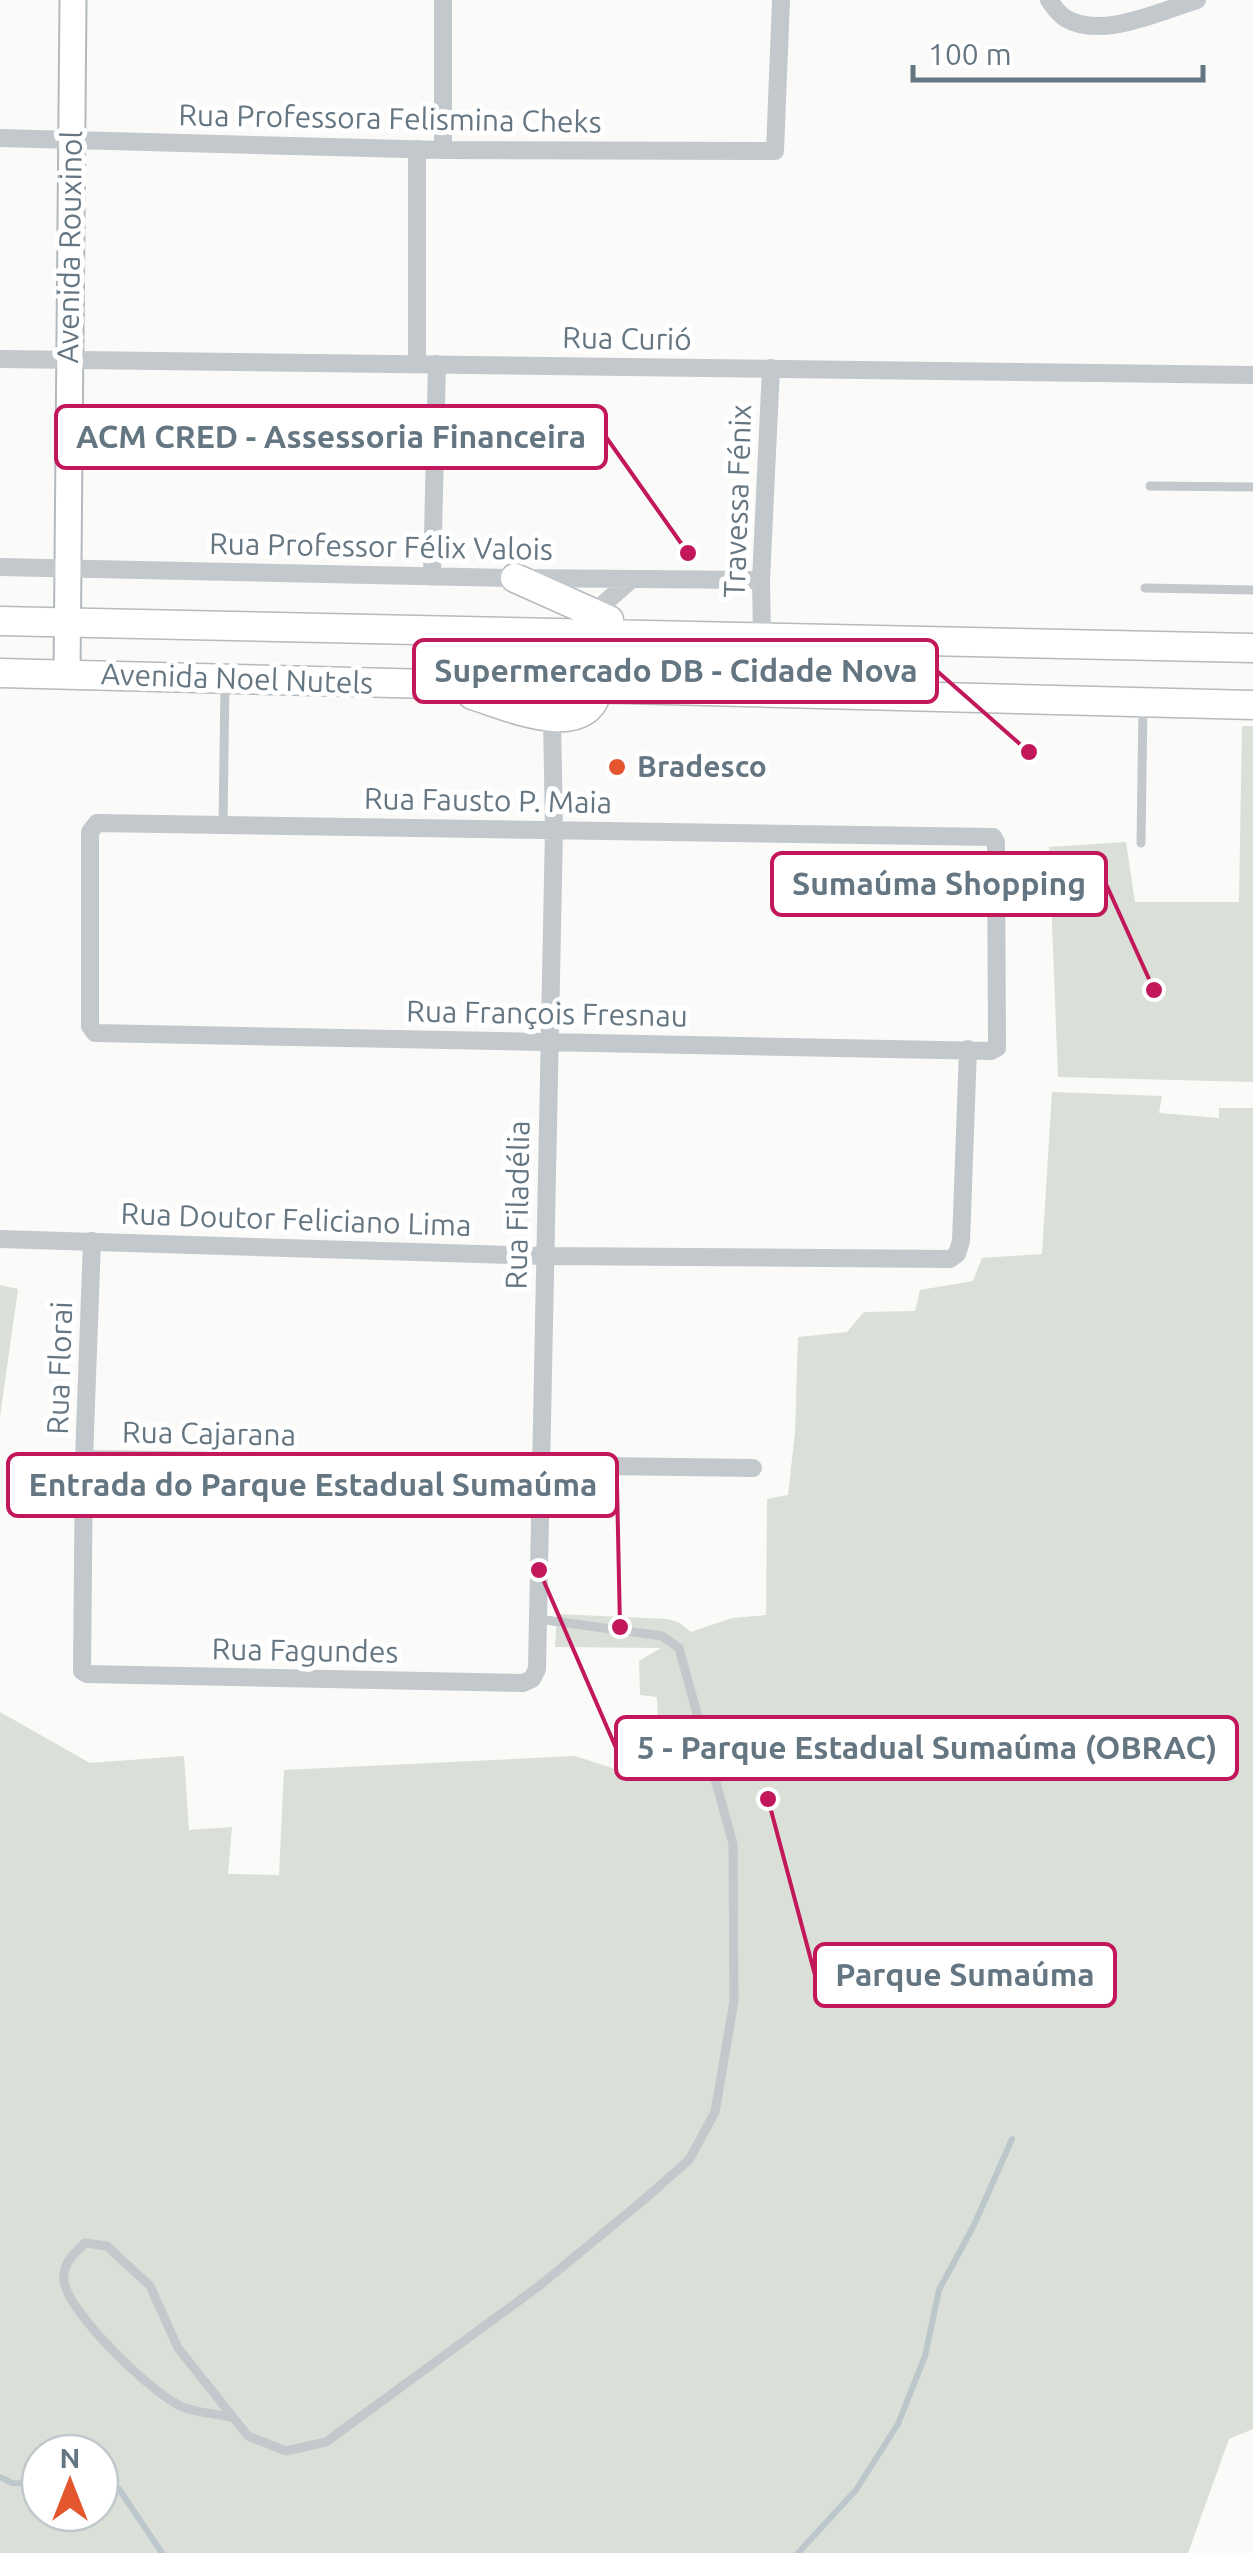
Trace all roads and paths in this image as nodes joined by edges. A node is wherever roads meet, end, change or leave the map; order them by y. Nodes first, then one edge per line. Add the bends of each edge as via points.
1 (73, 0) edge
2 (443, 0) edge
3 (780, 0) edge
4 (1049, 0) edge
5 (1197, 0) edge
6 (0, 138) edge
7 (71, 138) junction
8 (417, 149) junction
9 (443, 150) junction
10 (0, 359) edge
11 (68, 360) junction
12 (417, 364) junction
13 (438, 364) junction
14 (771, 368) junction
15 (1253, 375) edge
16 (1150, 486) dead end
17 (1253, 488) edge
18 (0, 567) edge
19 (66, 568) junction
20 (432, 576) junction
21 (515, 578) junction
22 (632, 579) junction
23 (761, 580) junction
24 (1144, 588) dead end
25 (1253, 590) edge
26 (0, 620) edge
27 (67, 621) junction
28 (592, 623) junction
29 (762, 637) junction
30 (1253, 648) edge
31 (0, 672) edge
32 (67, 675) junction
33 (225, 679) junction
34 (442, 685) junction
35 (598, 690) junction
36 (1142, 703) junction
37 (1253, 706) edge
38 (552, 720) junction
39 (223, 825) junction
40 (554, 830) junction
41 (1141, 843) dead end
42 (96, 1032) joint
43 (548, 1042) junction
44 (968, 1048) junction
45 (997, 1048) joint
46 (0, 1238) edge
47 (92, 1242) junction
48 (546, 1256) junction
49 (84, 1459) junction
50 (542, 1466) junction
51 (753, 1468) dead end
52 (538, 1620) junction
53 (87, 1674) joint
54 (523, 1683) joint
55 (231, 2417) junction

1 - 7 street, Avenida Rouxinol
2 - 9 street
3 - 9 street, Rua Professora Felismina Cheks via 778,148
4 - 5 street via 1063,17 1090,27
6 - 7 street, Rua Professora Felismina Cheks
7 - 8 street, Rua Professora Felismina Cheks
7 - 11 street, Avenida Rouxinol
8 - 9 street, Rua Professora Felismina Cheks
8 - 12 street
10 - 11 street, Rua Curió
11 - 12 street, Rua Curió
11 - 19 street, Avenida Rouxinol
12 - 13 street, Rua Curió
13 - 14 street, Rua Curió
13 - 20 street
14 - 15 street, Rua Curió
14 - 23 street, Travessa Fénix
16 - 17 lane
18 - 19 street, Rua Professor Félix Valois
19 - 20 street, Rua Professor Félix Valois
19 - 27 street, Avenida Rouxinol
20 - 21 street, Rua Professor Félix Valois
21 - 22 street, Rua Professor Félix Valois
21 - 28 main road
22 - 23 street, Rua Professor Félix Valois
22 - 28 street
23 - 29 street, Travessa Fénix
24 - 25 lane
26 - 27 main road, Avenida Noel Nutels
27 - 28 main road, Avenida Noel Nutels
27 - 32 street, Avenida Rouxinol
28 - 29 main road, Avenida Noel Nutels via 638,634
28 - 35 main road
29 - 30 main road, Avenida Noel Nutels
31 - 32 main road, Avenida Noel Nutels
32 - 33 main road, Avenida Noel Nutels
33 - 34 main road, Avenida Noel Nutels
33 - 39 lane
34 - 35 main road, Avenida Noel Nutels
34 - 38 main road
35 - 36 main road, Avenida Noel Nutels
35 - 38 main road via 583,710
36 - 37 main road, Avenida Noel Nutels
36 - 41 lane
38 - 40 street, Rua Filadélia
39 - 40 street, Rua Fausto P. Maia
39 - 42 street, Rua Fausto P. Maia via 97,823 90,832 90,1026
40 - 43 street, Rua Filadélia
40 - 45 street, Rua Fausto P. Maia via 993,837
42 - 43 street, Rua François Fresnau
43 - 44 street, Rua François Fresnau
43 - 48 street, Rua Filadélia
44 - 45 street, Rua François Fresnau
44 - 48 street, Rua Doutor Feliciano Lima via 961,1242 950,1259
46 - 47 street, Rua Doutor Feliciano Lima
47 - 48 street, Rua Doutor Feliciano Lima
47 - 49 street, Rua Florai
48 - 50 street, Rua Filadélia
49 - 50 street, Rua Cajarana
49 - 53 street, Rua Florai via 80,1666
50 - 51 street, Rua Cajarana
50 - 52 street, Rua Filadélia
52 - 54 street, Rua Filadélia via 537,1669
52 - 55 lane via 662,1636 679,1648 733,1844 734,2001 715,2112 689,2160 640,2204 326,2442 286,2451 248,2436
53 - 54 street, Rua Fagundes
55 - 55 lane via 178,2348 150,2286 107,2246 86,2243 66,2261 64,2284 82,2315 147,2386 184,2408

